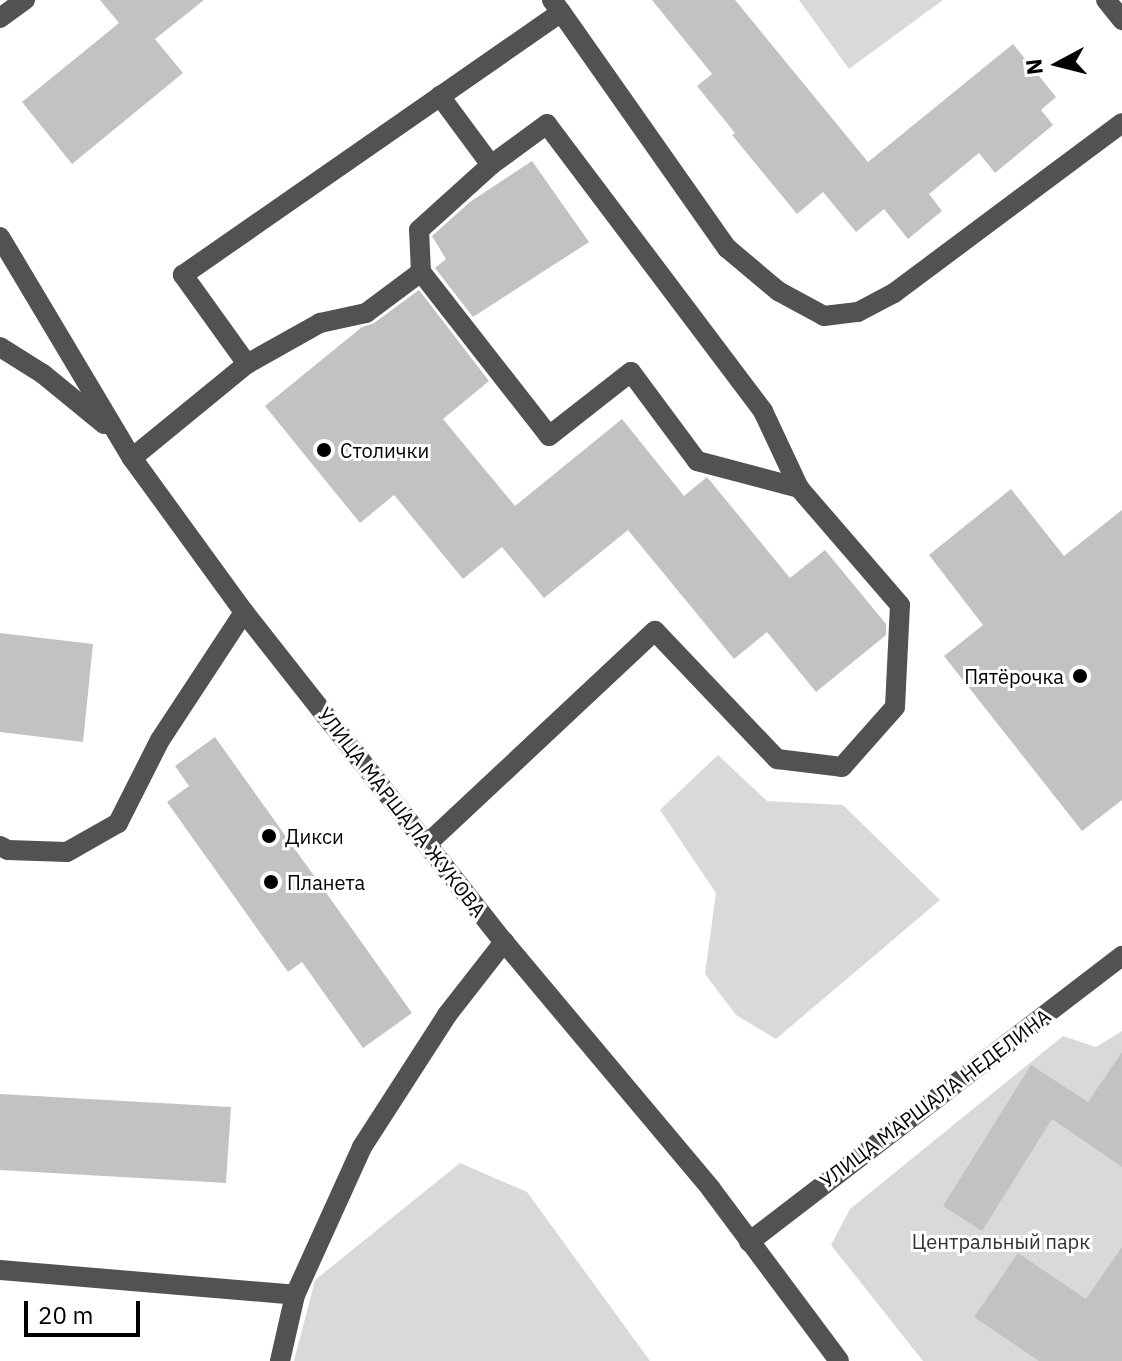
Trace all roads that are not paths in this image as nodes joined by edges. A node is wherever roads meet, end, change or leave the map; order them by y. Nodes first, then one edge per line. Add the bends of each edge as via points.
1 (25, 0) edge
2 (1106, 0) edge
3 (556, 6) edge
4 (0, 18) edge
5 (1122, 20) edge
6 (440, 96) junction
7 (1122, 123) edge
8 (491, 165) junction
9 (0, 237) edge
10 (421, 272) junction
11 (0, 347) edge
12 (247, 364) junction
13 (116, 434) junction
14 (132, 458) junction
15 (799, 488) junction
16 (244, 612) junction
17 (427, 844) junction
18 (0, 846) edge
19 (504, 942) junction
20 (1122, 956) edge
21 (749, 1242) junction
22 (0, 1270) edge
23 (295, 1295) junction
24 (280, 1361) edge
25 (839, 1361) edge

1 - 4 street
2 - 5 street
3 - 6 street
3 - 7 street via 727,248 778,291 824,316 858,312 894,293
6 - 8 street
6 - 12 street via 183,275
8 - 10 street via 419,230
8 - 15 street via 547,124 763,411
9 - 13 street, УЛИЦА МАРШАЛА ЖУКОВА
10 - 12 street via 366,313 320,323
10 - 15 street via 549,436 631,372 697,461
11 - 13 street via 43,374
12 - 14 street
13 - 14 street, УЛИЦА МАРШАЛА ЖУКОВА
14 - 16 street, УЛИЦА МАРШАЛА ЖУКОВА
15 - 17 street via 900,605 895,707 842,767 777,759 655,631
16 - 17 street, УЛИЦА МАРШАЛА ЖУКОВА
16 - 18 street via 160,740 118,823 67,852
17 - 19 street, УЛИЦА МАРШАЛА ЖУКОВА
19 - 21 street, УЛИЦА МАРШАЛА ЖУКОВА via 711,1189
19 - 23 street via 447,1015 362,1147
20 - 21 street, УЛИЦА МАРШАЛА НЕДЕЛИНА
21 - 25 street, УЛИЦА МАРШАЛА ЖУКОВА
22 - 23 street
23 - 24 street

